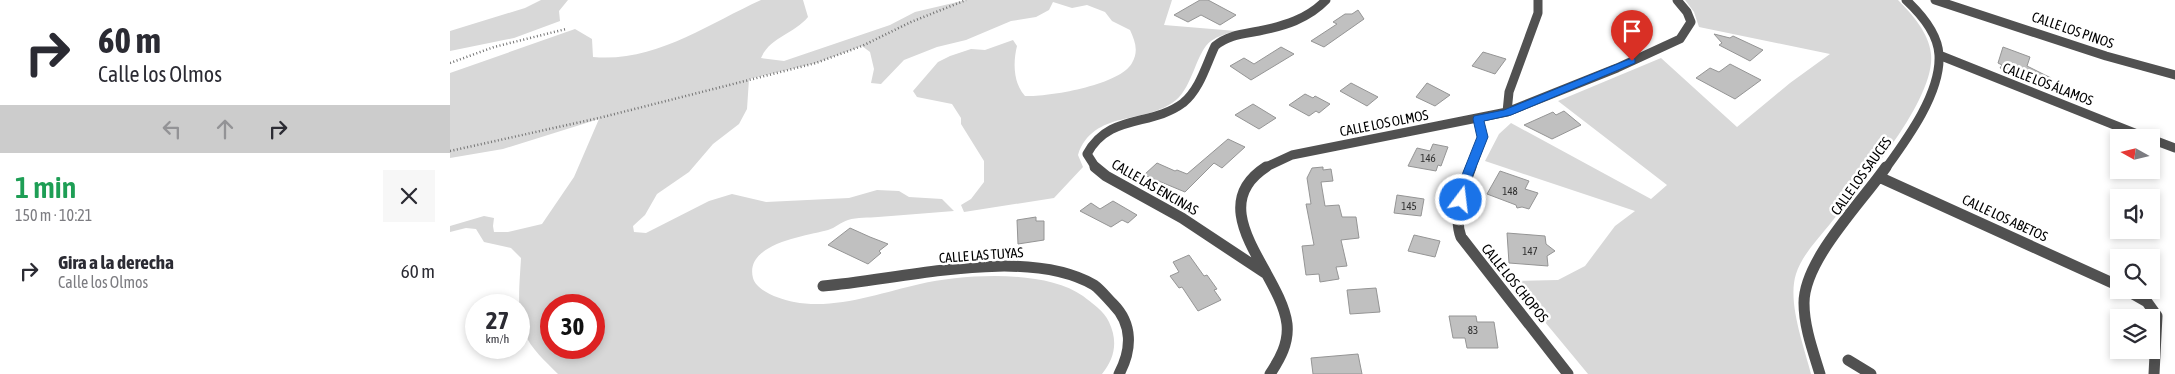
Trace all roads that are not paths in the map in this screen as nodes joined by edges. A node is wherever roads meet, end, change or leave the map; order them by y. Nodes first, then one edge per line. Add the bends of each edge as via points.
1 (1326, 0) edge
2 (1538, 0) edge
3 (1677, 0) edge
4 (1906, 0) edge
5 (1935, 0) edge
6 (1939, 55) junction
7 (2175, 75) edge
8 (1507, 112) junction
9 (1478, 119) junction
10 (2124, 129) edge
11 (2160, 142) edge
12 (2175, 148) edge
13 (1879, 177) junction
14 (1266, 273) junction
15 (2110, 282) edge
16 (823, 286) dead end
17 (2142, 299) edge
18 (1848, 360) dead end
19 (1119, 374) edge
20 (1270, 374) edge
21 (1568, 374) edge
22 (1820, 374) edge
23 (1871, 374) edge
24 (2154, 374) edge

1 - 14 street, CALLE LAS ENCINAS via 1290,23 1220,41 1194,90 1184,102 1173,109 1109,129 1096,138 1087,154 1095,168 1106,176 1190,223
2 - 8 street via 1538,13 1509,92
3 - 8 street, CALLE LOS OLMOS via 1687,12 1690,22 1680,39
4 - 6 street, CALLE LOS SAUCES via 1929,28
5 - 7 street, CALLE LOS PINOS
6 - 10 street, CALLE LOS ÁLAMOS
6 - 13 street, CALLE LOS SAUCES via 1928,102
8 - 9 street, CALLE LOS OLMOS
9 - 14 street, CALLE LOS OLMOS via 1292,155 1267,165 1251,180 1239,202 1243,229
9 - 21 street, CALLE LOS CHOPOS via 1483,137 1464,185 1457,226 1461,237
11 - 12 street
13 - 15 street, CALLE LOS ABETOS
13 - 22 street, CALLE LOS SAUCES via 1811,269 1806,282 1806,314
14 - 20 street, CALLE LOS OLMOS via 1283,308 1288,328 1281,358
16 - 19 street, CALLE LAS TUYAS via 1012,266 1062,272 1097,288 1114,303 1126,321 1130,348
17 - 24 street via 2157,316
18 - 23 street

